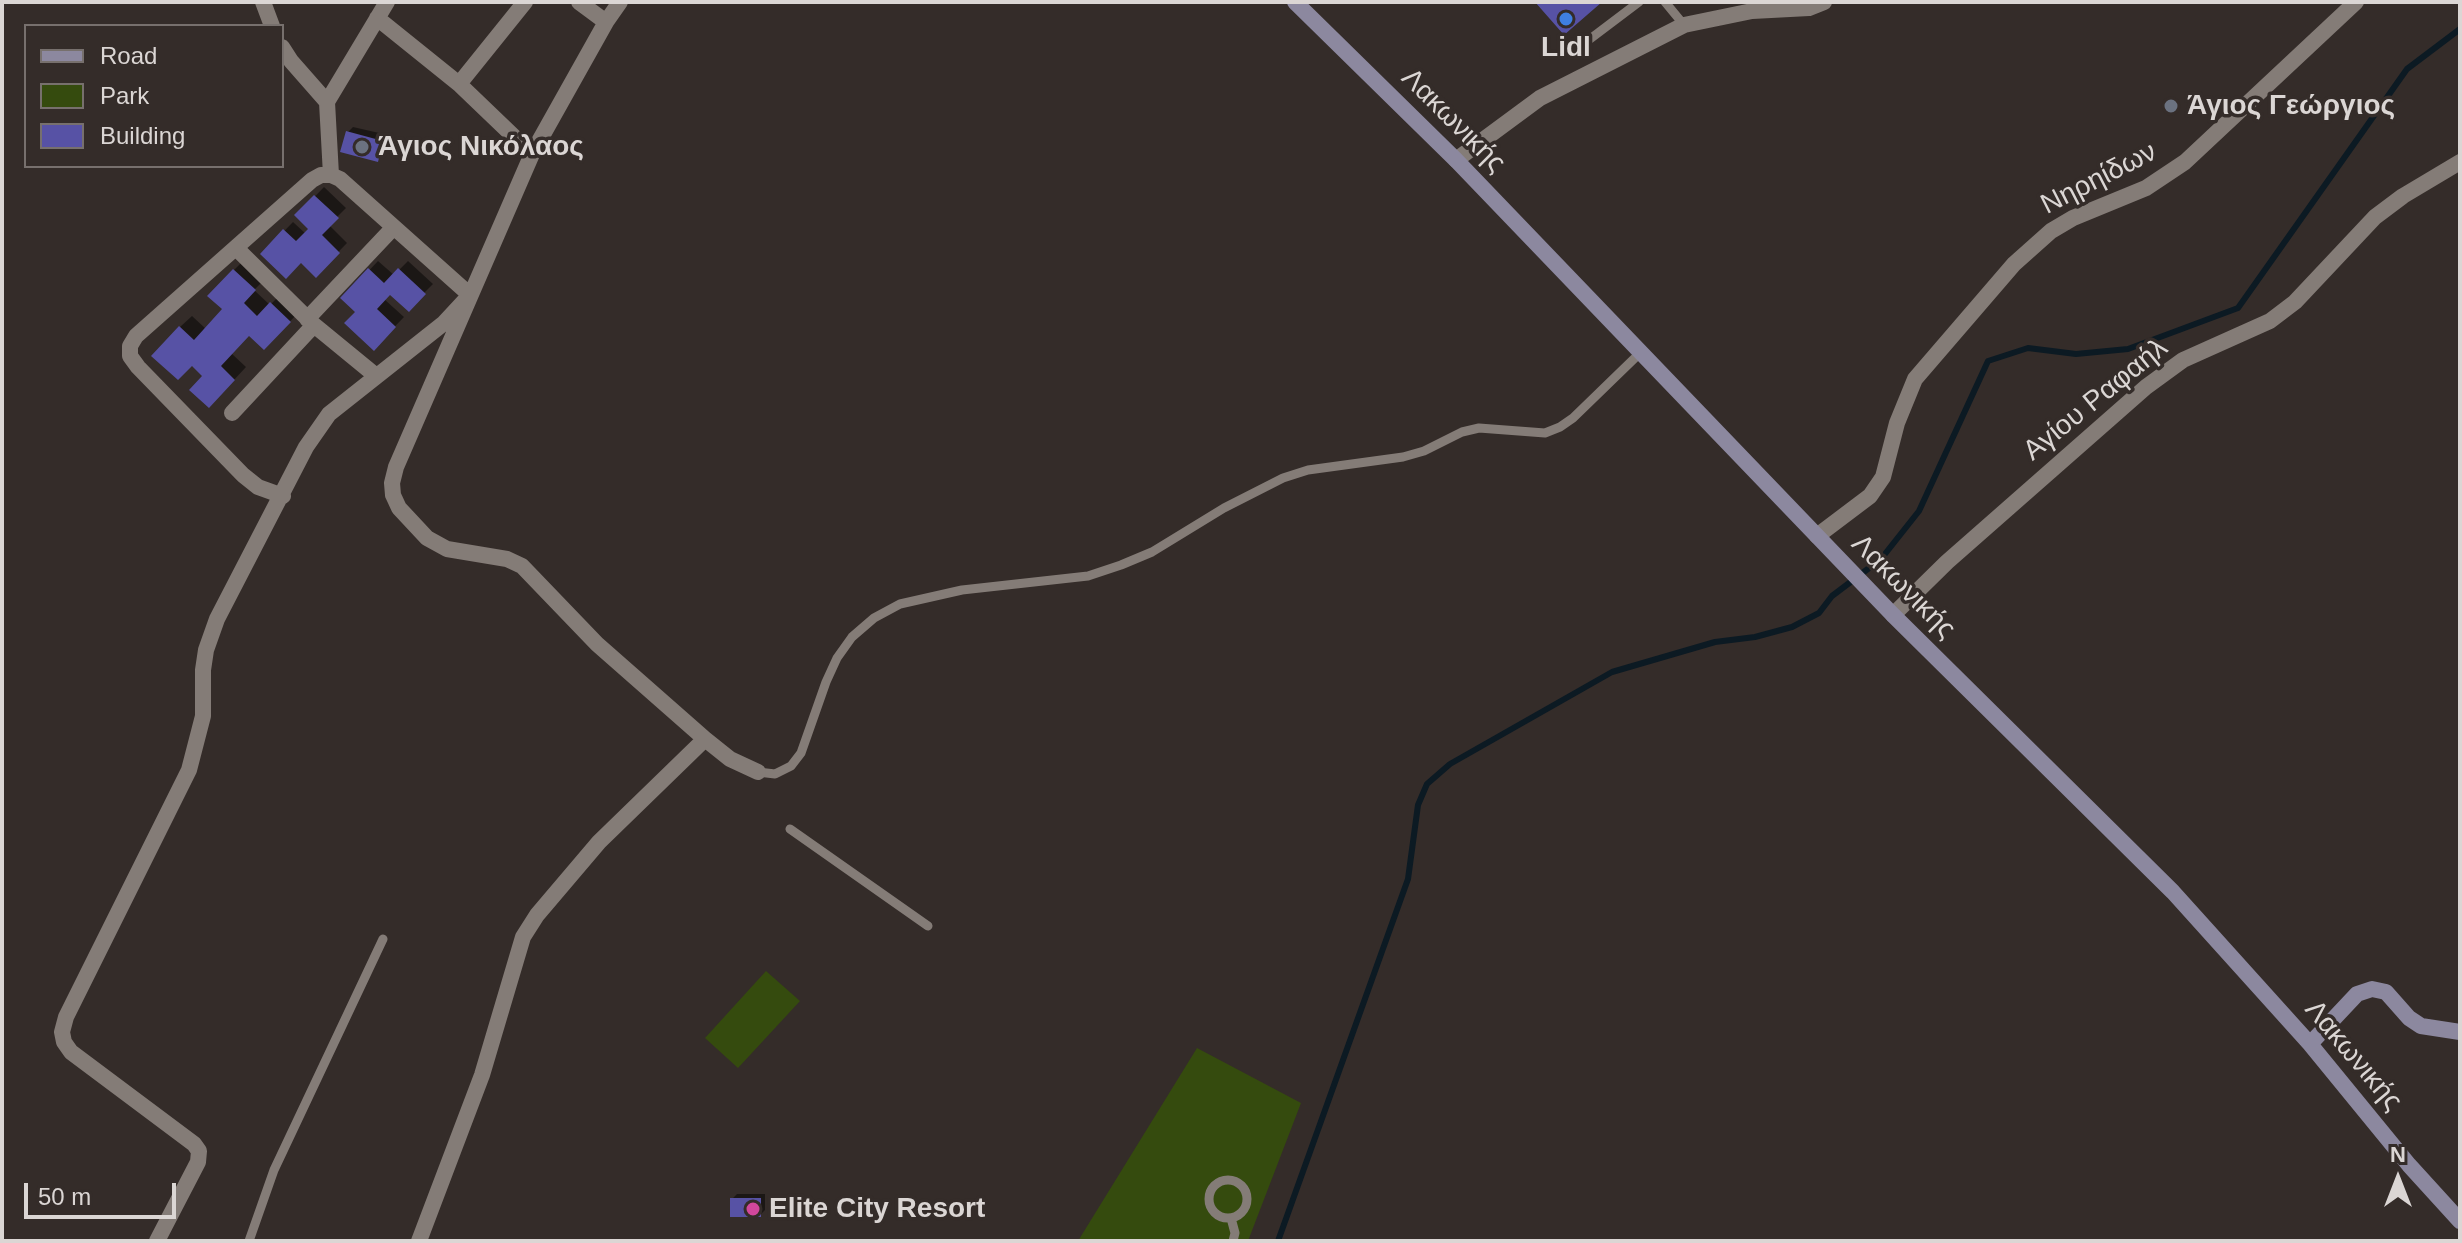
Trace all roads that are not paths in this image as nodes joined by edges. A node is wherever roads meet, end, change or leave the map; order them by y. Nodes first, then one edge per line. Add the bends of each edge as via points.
1 (263, 2) edge
2 (387, 2) edge
3 (525, 2) edge
4 (579, 2) edge
5 (620, 2) edge
6 (1295, 2) edge
7 (1639, 2) edge
8 (1665, 2) edge
9 (1824, 2) edge
10 (2356, 2) edge
11 (377, 18) junction
12 (606, 22) junction
13 (271, 24) edge
14 (1684, 25) junction
15 (284, 50) edge
16 (1566, 50) dead end
17 (459, 84) junction
18 (327, 102) junction
19 (532, 154) junction
20 (1456, 160) junction
21 (2460, 162) edge
22 (331, 175) junction
23 (393, 228) junction
24 (236, 248) junction
25 (470, 295) junction
26 (310, 322) junction
27 (1640, 353) junction
28 (375, 375) junction
29 (232, 413) dead end
30 (283, 496) junction
31 (1820, 539) junction
32 (1893, 615) junction
33 (705, 739) junction
34 (758, 772) joint
35 (790, 829) dead end
36 (928, 926) dead end
37 (383, 939) dead end
38 (2460, 1032) edge
39 (2310, 1044) junction
40 (1231, 1218) junction
41 (2460, 1221) edge
42 (157, 1241) edge
43 (249, 1241) edge
44 (419, 1241) edge
45 (1233, 1241) edge

1 - 13 street
2 - 11 street
3 - 17 street
4 - 12 street
5 - 12 street
6 - 20 main road, Λακωνικής
7 - 16 lane
8 - 14 lane
9 - 14 street
10 - 31 street, Νηρηίδων via 2185,162 2146,188 2051,231 2014,264 1915,379 1883,477 1870,496
11 - 17 street
11 - 18 street
12 - 19 street
14 - 20 street via 1540,98
15 - 18 street
17 - 19 street
18 - 22 street
19 - 25 street
20 - 27 main road, Λακωνικής
21 - 32 street, Αγίου Ραφαήλ via 2375,217 2295,302 2270,321 2183,360 2146,387
22 - 23 street
22 - 24 street via 312,180
23 - 25 street
23 - 26 street
24 - 26 street
24 - 30 street via 136,336 130,356 243,475
25 - 28 street via 444,323
25 - 33 street via 396,467 392,483 399,508 427,538 447,549 522,566 597,644
26 - 28 street
26 - 29 street
27 - 31 main road, Λακωνικής
27 - 34 lane via 1573,418 1545,433 1479,428 1403,457 1308,470 1224,508 1152,552 1088,576 962,590 900,604 874,618 837,658 801,753 791,766 775,774
28 - 30 street via 329,414
30 - 42 street via 217,619 206,650 203,716 189,770 62,1032 71,1052 199,1151
31 - 32 main road, Λακωνικής
32 - 39 main road, Λακωνικής via 2173,892
33 - 34 street
33 - 44 street via 599,842 523,937 478,1087
35 - 36 lane
37 - 43 lane via 274,1170
38 - 39 main road via 2421,1026 2386,992 2372,989 2357,994
39 - 41 main road, Λακωνικής
40 - 40 lane via 1243,1212 1248,1200 1244,1187 1232,1180 1219,1182 1210,1192 1210,1205 1218,1215
40 - 45 lane

